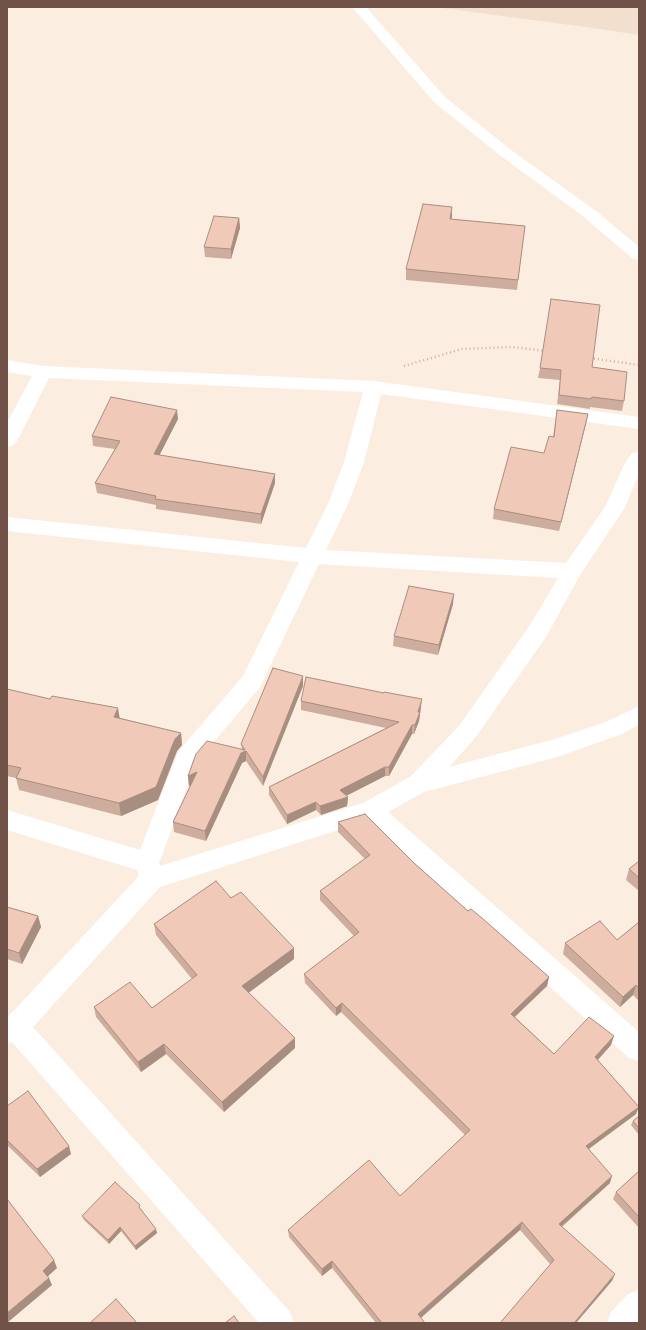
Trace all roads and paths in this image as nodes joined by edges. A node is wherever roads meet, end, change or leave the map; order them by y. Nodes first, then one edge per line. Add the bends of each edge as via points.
1 (359, 7) edge
2 (639, 255) edge
3 (552, 352) edge
4 (584, 357) edge
5 (639, 365) edge
6 (7, 366) edge
7 (43, 372) junction
8 (374, 387) junction
9 (639, 423) edge
10 (7, 441) edge
11 (639, 458) edge
12 (7, 524) edge
13 (311, 556) junction
14 (572, 571) junction
15 (639, 715) edge
16 (418, 784) junction
17 (370, 810) junction
18 (7, 820) edge
19 (150, 871) junction
20 (12, 1030) edge
21 (639, 1049) edge
22 (639, 1305) edge
23 (279, 1323) edge
24 (622, 1323) edge

1 - 2 street via 440,100 506,153 590,214
3 - 8 path via 512,347 462,349 400,367
4 - 5 path
6 - 7 street
7 - 8 street
7 - 10 street
8 - 9 street
8 - 13 street via 354,462 338,504
11 - 14 street via 614,509
12 - 13 street
13 - 14 street
13 - 19 street via 252,681 186,759
14 - 16 street via 538,630 467,732
15 - 16 street via 614,728 556,748
16 - 17 street
17 - 19 street
17 - 21 street
18 - 19 street
19 - 20 street
20 - 23 street
22 - 24 street

